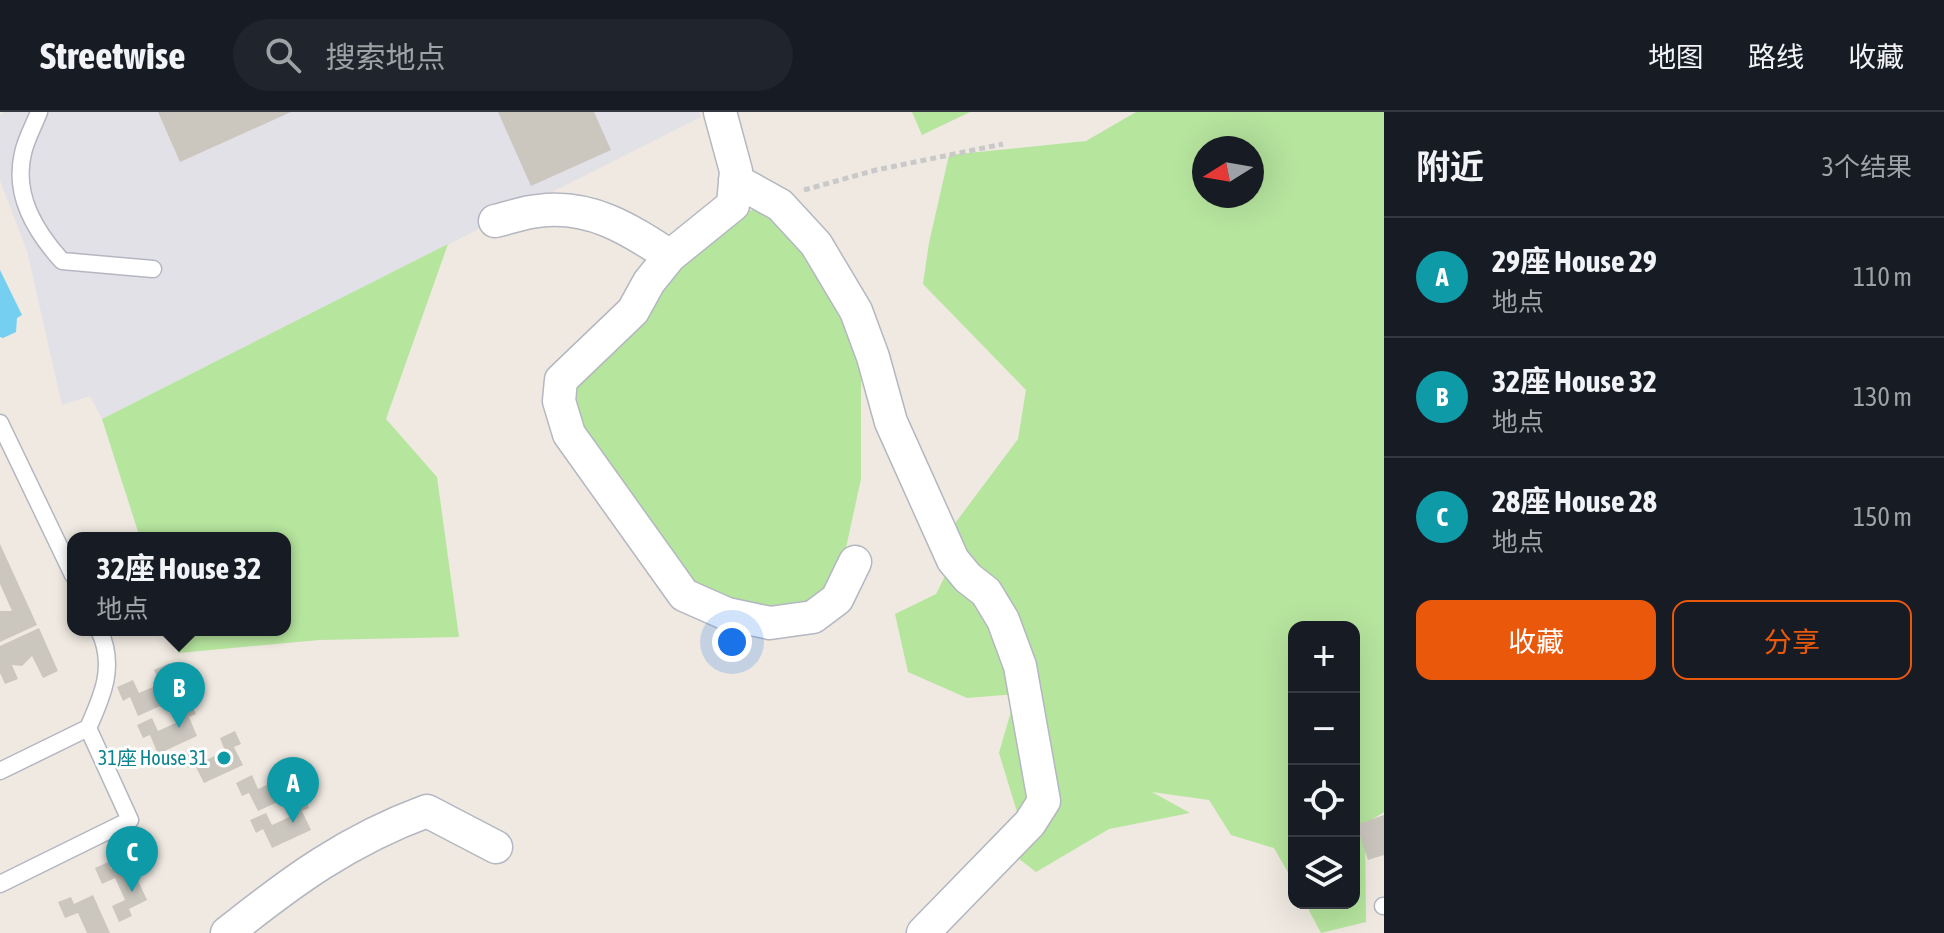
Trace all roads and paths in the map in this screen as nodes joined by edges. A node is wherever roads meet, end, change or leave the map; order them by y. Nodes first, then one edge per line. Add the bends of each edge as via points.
1 (39, 112) edge
2 (720, 112) edge
3 (1003, 144) dead end
4 (735, 180) junction
5 (768, 198) junction
6 (495, 221) dead end
7 (670, 256) junction
8 (153, 269) dead end
9 (0, 423) edge
10 (855, 562) dead end
11 (67, 563) edge
12 (102, 636) edge
13 (88, 728) junction
14 (0, 771) edge
15 (496, 847) dead end
16 (0, 884) edge
17 (227, 933) edge
18 (923, 933) edge

1 - 8 lane via 22,154 21,192 41,237 62,261
2 - 4 street
3 - 5 path
4 - 5 street
4 - 7 street via 733,205
5 - 18 street via 816,244 856,311 891,422 953,560 986,592 1020,666 1044,801 1030,823
6 - 7 street via 538,210 585,212 624,226
7 - 10 street via 633,311 561,380 559,401 569,434 684,595 727,614 770,623 813,617 837,599
9 - 11 lane
12 - 13 lane via 109,671
13 - 14 lane
13 - 16 lane via 130,820
15 - 17 street via 427,811 325,859

